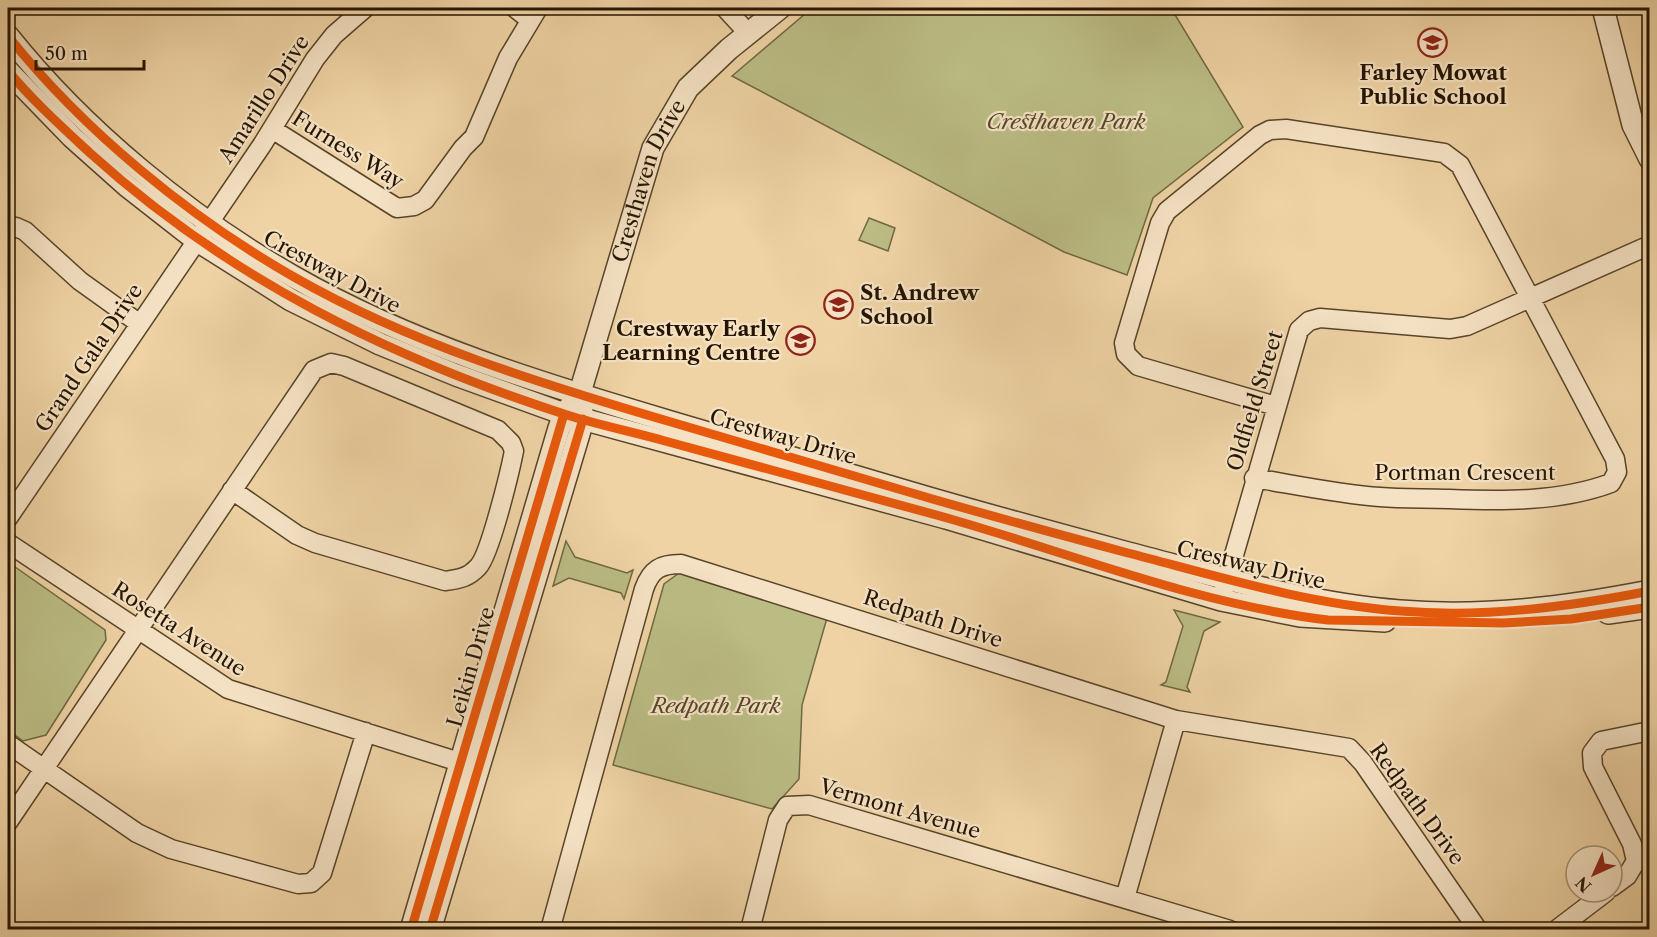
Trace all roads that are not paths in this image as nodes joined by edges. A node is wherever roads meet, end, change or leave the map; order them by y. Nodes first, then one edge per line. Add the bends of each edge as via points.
1 (365, 8) edge
2 (514, 8) edge
3 (725, 8) edge
4 (780, 8) edge
5 (1603, 8) edge
6 (534, 14) edge
7 (748, 33) junction
8 (8, 36) edge
9 (8, 71) edge
10 (272, 129) junction
11 (1650, 159) edge
12 (208, 222) junction
13 (8, 230) edge
14 (196, 240) junction
15 (1650, 245) edge
16 (1530, 298) junction
17 (140, 324) junction
18 (579, 396) junction
19 (1276, 406) junction
20 (574, 417) junction
21 (1254, 478) junction
22 (232, 490) junction
23 (8, 518) edge
24 (8, 543) edge
25 (1223, 591) junction
26 (1650, 591) edge
27 (1650, 607) edge
28 (136, 629) junction
29 (1176, 720) junction
30 (1650, 731) edge
31 (366, 732) junction
32 (8, 744) edge
33 (469, 766) junction
34 (44, 769) junction
35 (8, 822) edge
36 (1624, 878) edge
37 (1125, 898) junction
38 (1590, 904) edge
39 (411, 930) edge
40 (430, 930) edge
41 (550, 930) edge
42 (750, 930) edge
43 (1230, 930) edge
44 (1478, 930) edge
45 (1556, 930) edge

1 - 10 street, Amarillo Drive via 334,35 315,59
2 - 6 street
3 - 7 street
4 - 7 street, Cresthaven Drive
5 - 11 street via 1633,125
6 - 10 street, Furness Way via 508,58 474,137 425,200 414,206 397,208
7 - 18 street, Cresthaven Drive via 688,88 654,148
8 - 12 street, Crestway Drive via 59,93 144,173
9 - 14 street, Crestway Drive via 72,137
10 - 12 street, Amarillo Drive
12 - 14 street, Grand Gala Drive
12 - 18 street, Crestway Drive via 295,278 404,331
13 - 17 street via 16,227 26,231 80,281
14 - 17 street, Grand Gala Drive
14 - 20 street, Crestway Drive via 291,300 380,344
15 - 16 street, Oldfield Street
16 - 19 street, Oldfield Street via 1467,326 1450,329 1320,318 1309,321 1299,330
16 - 19 street via 1453,158 1444,153 1297,130 1270,130 1167,211 1160,222 1124,343 1126,354 1138,366
16 - 21 street, Portman Crescent via 1615,459 1617,472 1611,483 1565,495 1484,500 1381,497
17 - 23 street, Grand Gala Drive
18 - 20 street, Leikin Drive
18 - 25 street, Crestway Drive via 948,504
19 - 21 street, Oldfield Street
20 - 25 street, Crestway Drive
20 - 33 street, Leikin Drive
21 - 25 street, Oldfield Street
22 - 22 street via 315,543 445,581 465,578 480,565 507,485 514,451 504,435 490,426 331,363 314,370
22 - 28 street
24 - 28 street, Rosetta Avenue
25 - 26 street, Crestway Drive via 1399,611 1488,612 1552,608
25 - 27 street, Crestway Drive via 1328,620 1503,623 1571,620
28 - 31 street, Rosetta Avenue via 228,689
28 - 34 street
29 - 37 street
29 - 41 street, Redpath Drive via 770,591 681,564 668,564 657,568 644,589
29 - 44 street, Redpath Drive via 1349,748
30 - 36 street via 1601,741 1592,753 1593,767 1632,844 1636,861
31 - 33 street, Rosetta Avenue
31 - 34 street via 322,873 311,883 298,884 171,849 137,833
32 - 34 street
33 - 39 street, Leikin Drive
33 - 40 street, Leikin Drive
34 - 35 street
37 - 42 street, Vermont Avenue via 809,805 787,806 778,820
37 - 43 street
38 - 45 street

